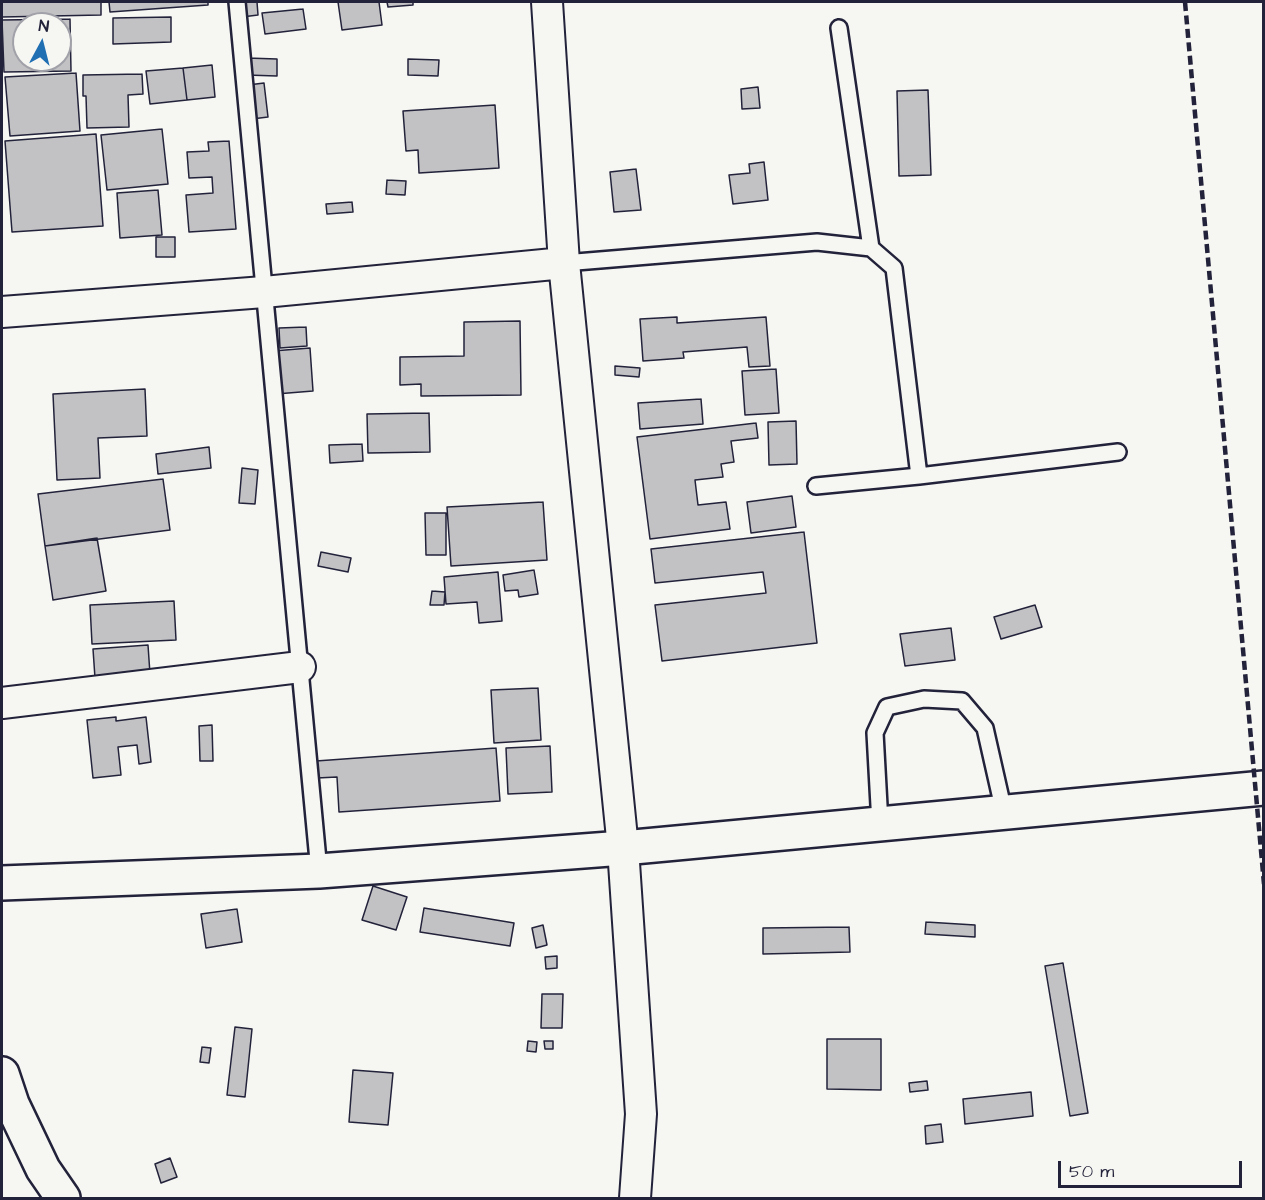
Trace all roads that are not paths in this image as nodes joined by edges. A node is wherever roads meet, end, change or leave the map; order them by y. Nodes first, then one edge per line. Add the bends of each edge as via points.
1 (237, 2) edge
2 (547, 2) edge
3 (839, 28) dead end
4 (871, 248) junction
5 (564, 263) junction
6 (264, 292) junction
7 (2, 312) edge
8 (1118, 452) dead end
9 (920, 477) junction
10 (816, 486) dead end
11 (300, 667) junction
12 (2, 703) edge
13 (1263, 788) edge
14 (1004, 812) junction
15 (880, 824) junction
16 (623, 848) junction
17 (319, 871) junction
18 (2, 884) edge
19 (2, 1074) edge
20 (63, 1198) edge
21 (635, 1198) edge

1 - 6 lane
2 - 5 street
3 - 4 lane
4 - 5 lane via 817,242
4 - 9 lane via 894,268
5 - 6 street
5 - 16 street
6 - 7 street
6 - 11 lane
8 - 9 lane
9 - 10 lane
11 - 12 street
11 - 17 lane
13 - 14 main road
14 - 15 main road
14 - 15 lane via 985,728 962,701 924,699 887,707 875,733
15 - 16 main road
16 - 17 main road
16 - 21 street via 641,1114
17 - 18 main road
19 - 20 main road via 43,1169

